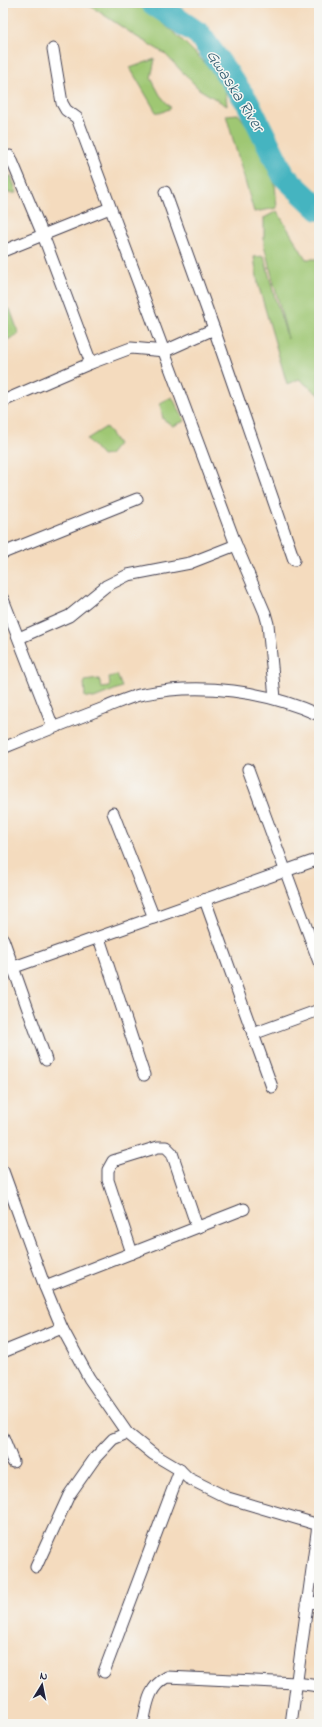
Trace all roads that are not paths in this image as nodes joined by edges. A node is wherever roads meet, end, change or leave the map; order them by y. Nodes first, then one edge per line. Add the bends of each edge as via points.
1 (53, 49) dead end
2 (10, 156) dead end
3 (165, 192) dead end
4 (110, 208) junction
5 (43, 235) junction
6 (3, 251) edge
7 (214, 329) junction
8 (165, 351) junction
9 (91, 363) junction
10 (3, 401) edge
11 (137, 499) dead end
12 (236, 545) junction
13 (3, 553) edge
14 (294, 560) dead end
15 (3, 599) edge
16 (19, 638) junction
17 (275, 698) junction
18 (319, 715) edge
19 (53, 727) junction
20 (3, 748) edge
21 (248, 769) dead end
22 (113, 813) dead end
23 (319, 858) edge
24 (286, 871) junction
25 (205, 900) junction
26 (154, 918) junction
27 (99, 938) junction
28 (3, 940) edge
29 (319, 962) edge
30 (8, 969) edge
31 (319, 1010) edge
32 (253, 1034) junction
33 (46, 1060) dead end
34 (144, 1075) dead end
35 (272, 1087) dead end
36 (3, 1171) edge
37 (244, 1209) dead end
38 (197, 1227) junction
39 (132, 1253) junction
40 (45, 1287) junction
41 (62, 1328) junction
42 (3, 1352) edge
43 (127, 1433) junction
44 (3, 1437) edge
45 (13, 1462) dead end
46 (180, 1470) junction
47 (319, 1525) edge
48 (36, 1567) dead end
49 (307, 1602) junction
50 (319, 1603) edge
51 (104, 1672) dead end
52 (296, 1683) junction
53 (319, 1686) edge
54 (143, 1724) edge
55 (291, 1724) edge

1 - 4 street via 62,103 66,110 77,118
2 - 5 street
3 - 7 street
4 - 5 street
4 - 8 street
5 - 6 street
5 - 9 street
7 - 8 street
7 - 14 street
8 - 9 street via 132,348
8 - 12 street
9 - 10 street
11 - 13 street
12 - 16 street via 190,563 128,575 106,586 69,616
12 - 17 street via 268,624
15 - 16 street
16 - 19 street
17 - 18 street
17 - 19 street via 214,689 178,689 143,694
19 - 20 street
21 - 24 street
22 - 26 street
23 - 24 street
24 - 25 street
24 - 29 street
25 - 26 street
25 - 32 street
26 - 27 street
27 - 30 street
27 - 34 street
28 - 30 street
30 - 33 street
31 - 32 street
32 - 35 street
36 - 40 street
37 - 38 street
38 - 39 street
38 - 39 street via 172,1154 166,1147 158,1147 113,1161 108,1170 108,1180
39 - 40 street
40 - 41 street
41 - 42 street
41 - 43 street via 89,1378
43 - 46 street via 153,1454
43 - 48 street via 113,1439 104,1448 69,1495
44 - 45 street
46 - 47 street via 188,1478 228,1498
46 - 51 street
47 - 49 street
49 - 50 street
49 - 52 street
52 - 53 street
52 - 54 street via 166,1677 157,1682 151,1692
52 - 55 street

